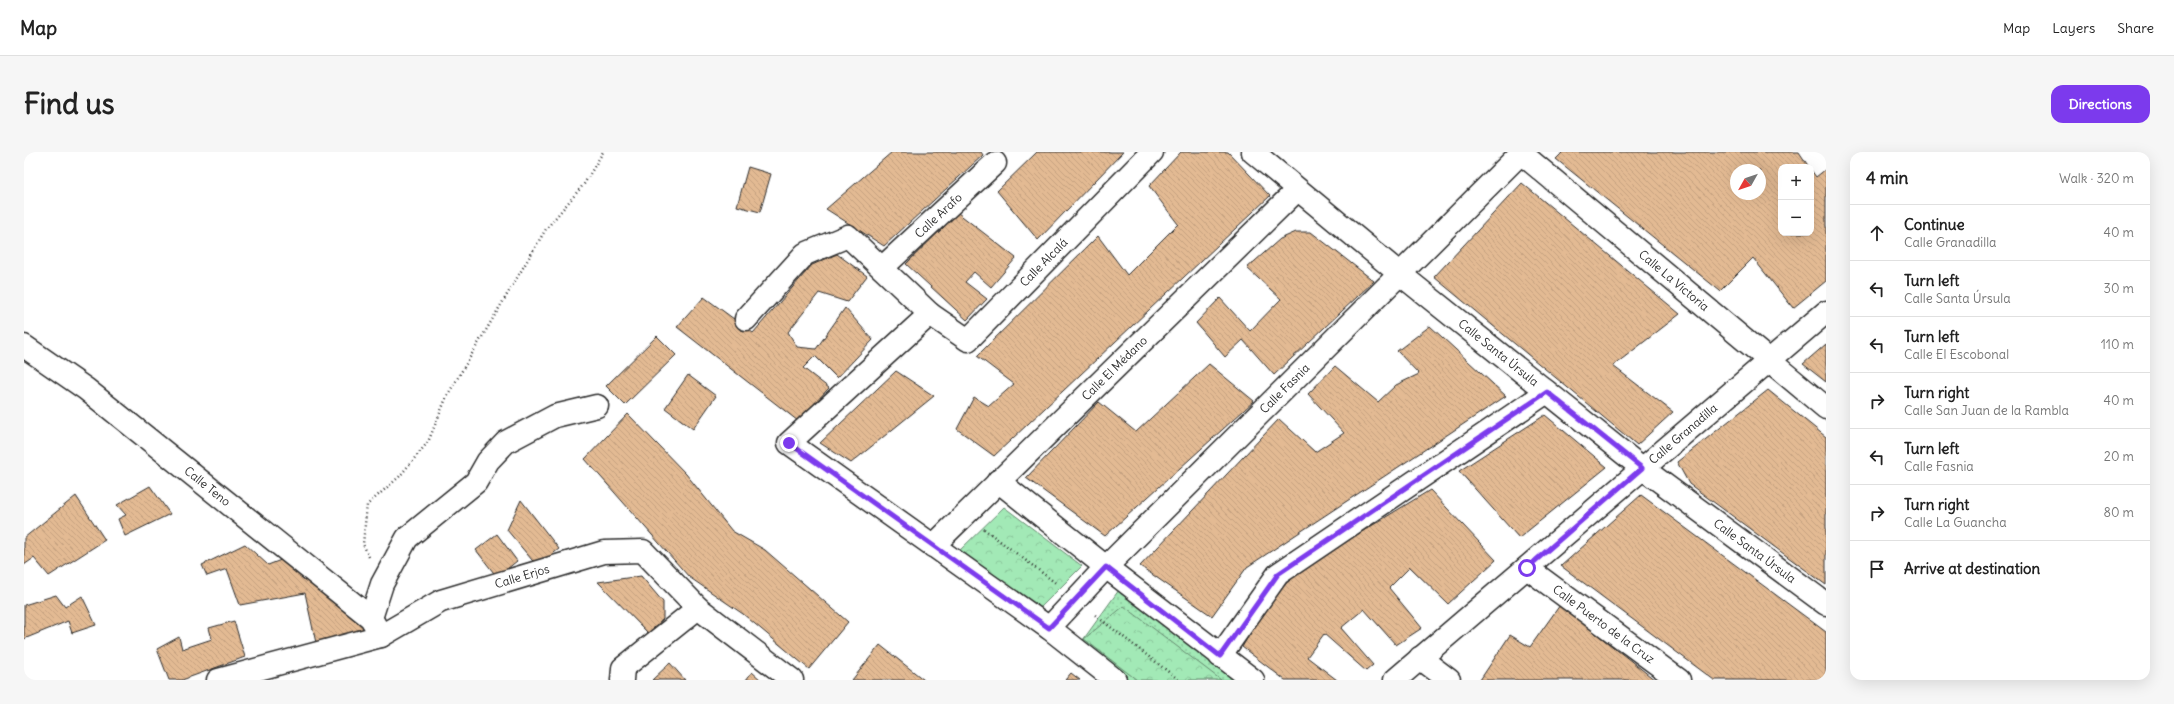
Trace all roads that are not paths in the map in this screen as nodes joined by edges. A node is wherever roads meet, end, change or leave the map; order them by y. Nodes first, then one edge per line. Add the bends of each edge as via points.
1 (1152, 152) edge
2 (1253, 152) edge
3 (1522, 153) edge
4 (995, 163) dead end
5 (1297, 190) junction
6 (882, 268) junction
7 (1400, 274) junction
8 (1826, 312) edge
9 (930, 314) junction
10 (746, 318) dead end
11 (24, 346) edge
12 (1769, 361) junction
13 (1547, 392) junction
14 (597, 406) dead end
15 (1826, 408) edge
16 (1642, 468) junction
17 (998, 481) junction
18 (933, 546) junction
19 (1106, 567) junction
20 (1527, 568) junction
21 (1826, 604) edge
22 (698, 608) junction
23 (376, 627) junction
24 (1049, 628) junction
25 (1220, 656) junction
26 (1420, 658) junction
27 (218, 680) edge
28 (622, 680) edge
29 (792, 680) edge
30 (1115, 680) edge
31 (1253, 680) edge
32 (1395, 680) edge
33 (1449, 680) edge
34 (1679, 680) edge

1 - 9 street, Calle Alcalá via 968,340
2 - 5 street, Calle Santa Úrsula
3 - 7 street, Calle Fasnia
3 - 12 street, Calle La Victoria
4 - 6 street, Calle Arafo
5 - 7 street, Calle Santa Úrsula
5 - 17 street, Calle El Médano
6 - 9 street, Calle Alcalá
6 - 10 street, Calle Alcalá via 848,236 805,254
7 - 13 street, Calle Santa Úrsula
7 - 19 street, Calle Fasnia
8 - 12 street, Calle Granadilla
9 - 18 street via 789,443
11 - 23 street, Calle Teno via 86,389
12 - 15 street, Calle La Victoria
12 - 16 street, Calle Granadilla
13 - 16 street, Calle Santa Úrsula
13 - 25 street via 1278,574
14 - 23 street via 555,416 506,442 488,460 476,482 407,538 382,584
16 - 20 street, Calle Granadilla
16 - 21 street, Calle Santa Úrsula
17 - 18 street, Calle El Médano
17 - 19 street
18 - 24 street
19 - 24 street, Calle Fasnia
19 - 25 street
20 - 26 street, Calle Granadilla
20 - 34 street, Calle Puerto de la Cruz
22 - 23 street, Calle Erjos via 643,551 604,552 441,601
22 - 28 street via 623,668
22 - 29 street, Calle Erjos
23 - 27 street, Calle Erjos
24 - 30 street
25 - 31 street
26 - 32 street, Calle Granadilla
26 - 33 street

